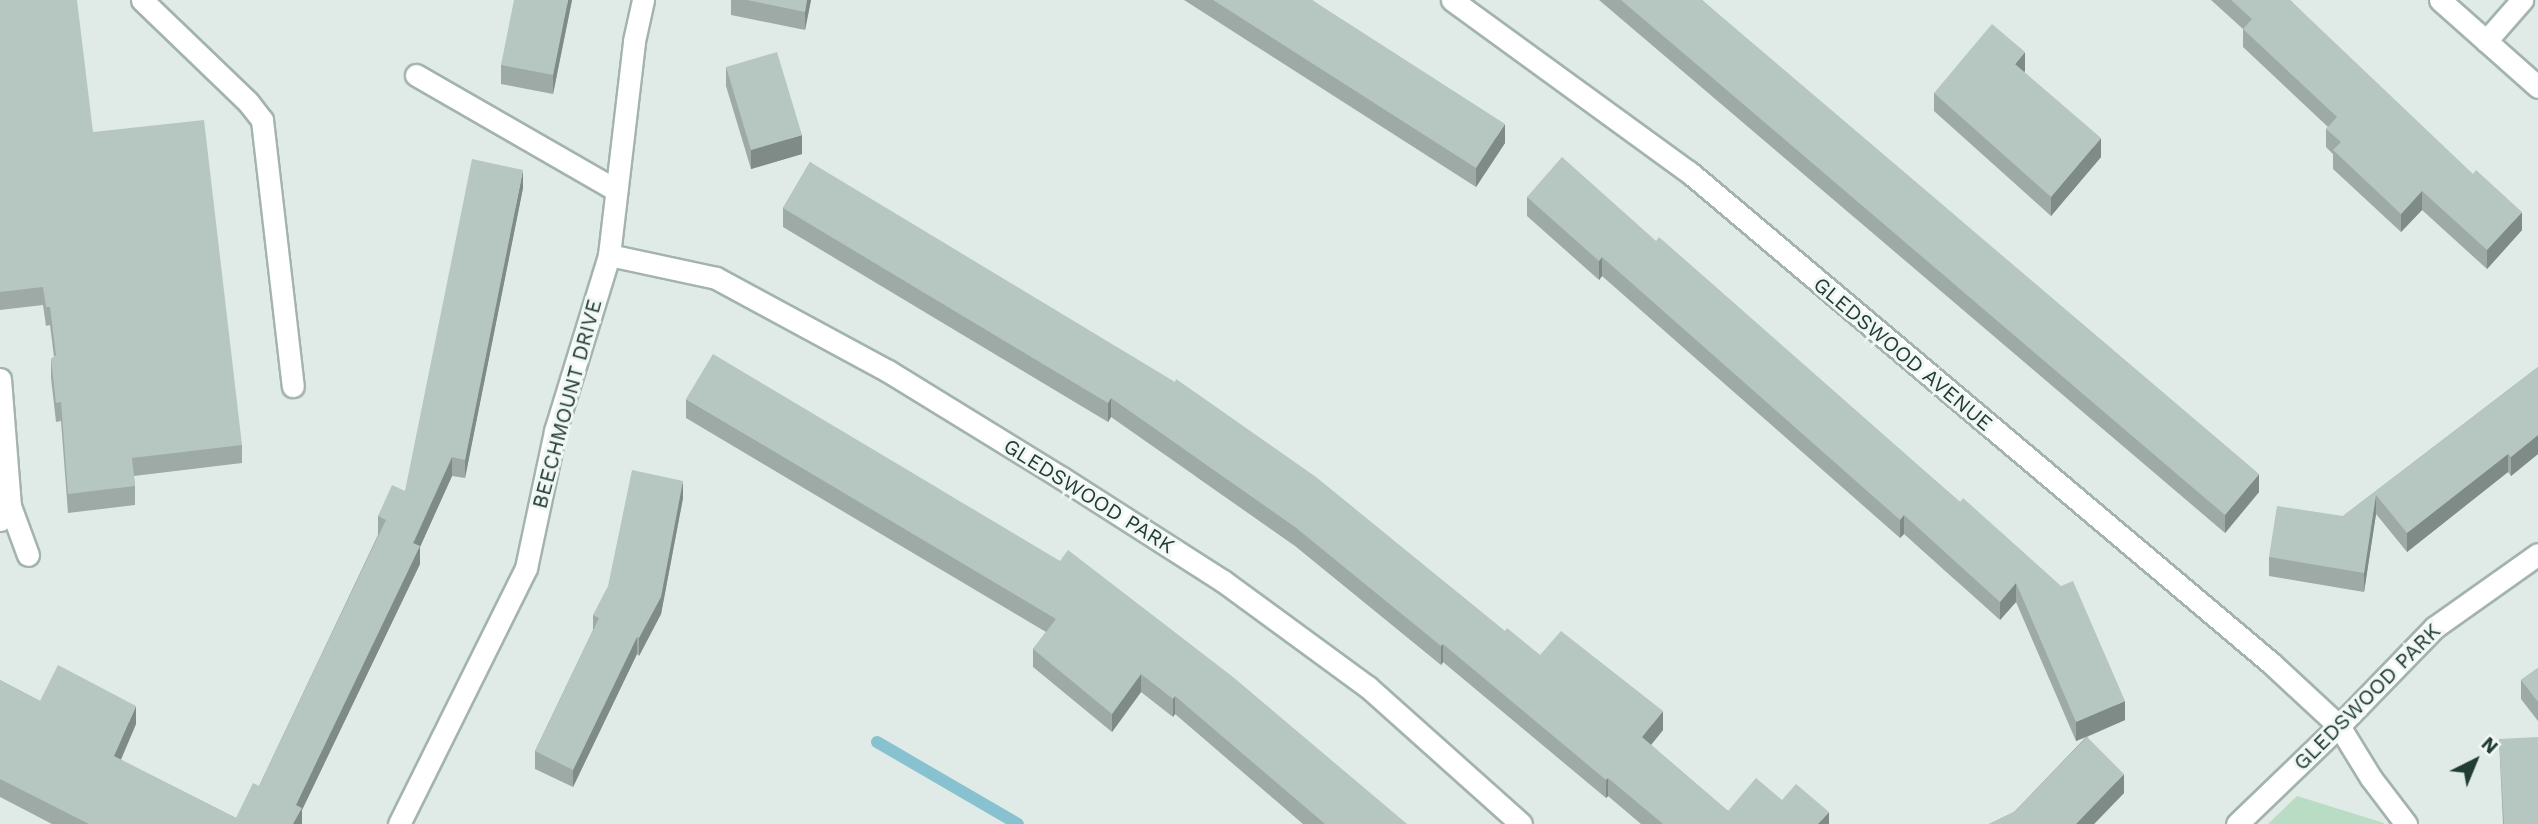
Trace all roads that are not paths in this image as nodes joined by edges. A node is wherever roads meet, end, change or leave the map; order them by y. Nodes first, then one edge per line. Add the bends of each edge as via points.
1 (142, 0) edge
2 (643, 0) edge
3 (1452, 0) edge
4 (2440, 0) edge
5 (2522, 0) edge
6 (2486, 41) junction
7 (416, 75) dead end
8 (2538, 87) edge
9 (616, 190) junction
10 (609, 254) junction
11 (0, 379) edge
12 (293, 386) dead end
13 (5, 513) edge
14 (2538, 554) edge
15 (28, 555) dead end
16 (2339, 726) junction
17 (399, 824) edge
18 (1521, 824) edge
19 (2237, 824) edge
20 (2406, 824) edge

1 - 12 street via 262,120
2 - 9 street, BEECHMOUNT DRIVE
3 - 16 street, GLEDSWOOD AVENUE via 1689,172 2272,663
4 - 6 street
5 - 6 street
6 - 8 street
7 - 9 street
9 - 10 street, BEECHMOUNT DRIVE
10 - 17 street, BEECHMOUNT DRIVE via 555,431 526,568
10 - 18 street, GLEDSWOOD PARK via 716,278 888,372 1062,478 1223,581 1368,687
11 - 13 street
13 - 15 street
14 - 16 street, GLEDSWOOD PARK via 2435,627
16 - 19 street, GLEDSWOOD PARK
16 - 20 street, GLEDSWOOD AVENUE

